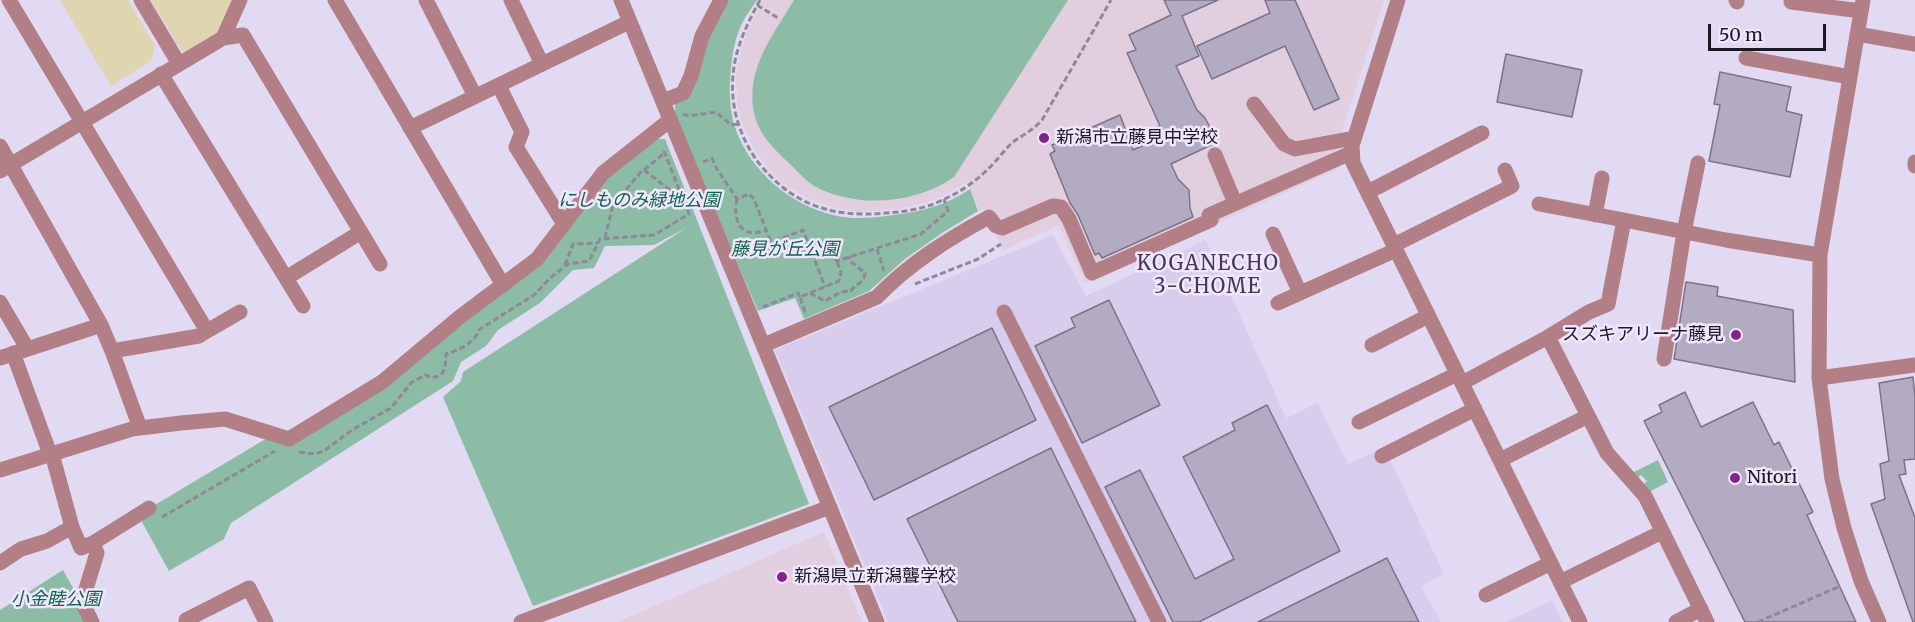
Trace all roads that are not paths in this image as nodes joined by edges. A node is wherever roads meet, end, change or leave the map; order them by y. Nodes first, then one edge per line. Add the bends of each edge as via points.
1 (9, 0) edge
2 (141, 0) edge
3 (240, 0) edge
4 (335, 0) edge
5 (426, 0) edge
6 (511, 0) edge
7 (621, 0) edge
8 (721, 0) edge
9 (1398, 0) edge
10 (1791, 2) dead end
11 (1862, 5) edge
12 (630, 22) junction
13 (1857, 34) junction
14 (223, 38) junction
15 (1915, 44) edge
16 (1746, 58) dead end
17 (178, 64) junction
18 (542, 64) junction
19 (161, 74) junction
20 (1850, 77) junction
21 (499, 86) junction
22 (475, 96) junction
23 (663, 101) junction
24 (1254, 104) dead end
25 (673, 116) junction
26 (81, 123) junction
27 (410, 128) junction
28 (1482, 134) dead end
29 (1353, 145) junction
30 (0, 146) edge
31 (1215, 155) dead end
32 (1915, 162) edge
33 (1698, 163) dead end
34 (1915, 166) edge
35 (5, 167) edge
36 (1505, 170) dead end
37 (1602, 178) dead end
38 (1368, 192) junction
39 (1235, 203) junction
40 (1539, 204) dead end
41 (1595, 214) junction
42 (1624, 220) junction
43 (564, 225) junction
44 (361, 232) junction
45 (1684, 232) junction
46 (1273, 234) dead end
47 (1395, 247) junction
48 (1820, 255) junction
49 (380, 264) dead end
50 (286, 278) junction
51 (503, 285) junction
52 (1300, 293) junction
53 (0, 302) edge
54 (1278, 303) dead end
55 (303, 306) dead end
56 (240, 312) dead end
57 (1004, 312) dead end
58 (1428, 316) junction
59 (101, 325) junction
60 (207, 331) junction
61 (1548, 337) junction
62 (764, 345) junction
63 (1372, 345) dead end
64 (112, 351) junction
65 (13, 353) edge
66 (1664, 359) dead end
67 (1915, 364) edge
68 (1459, 378) junction
69 (1819, 378) junction
70 (1475, 409) junction
71 (1588, 416) junction
72 (1359, 422) dead end
73 (140, 428) junction
74 (51, 454) junction
75 (1382, 456) dead end
76 (1500, 460) junction
77 (0, 470) edge
78 (830, 507) junction
79 (149, 508) road end
80 (72, 527) junction
81 (1662, 532) junction
82 (93, 543) junction
83 (0, 563) edge
84 (1551, 563) junction
85 (1560, 582) junction
86 (1486, 595) dead end
87 (1704, 616) edge
88 (92, 622) edge
89 (188, 622) edge
90 (266, 622) edge
91 (521, 622) edge
92 (878, 622) edge
93 (1159, 622) edge
94 (1580, 622) edge
95 (1676, 622) edge
96 (1879, 622) edge

1 - 26 street
2 - 17 street
3 - 14 street
4 - 27 street
5 - 22 street
6 - 18 street
7 - 12 street
8 - 23 street via 702,36 683,93
9 - 29 street
10 - 11 street
11 - 13 street
12 - 18 street
12 - 23 street
13 - 15 street
13 - 20 street
14 - 17 street
14 - 44 street via 243,35
16 - 20 street
17 - 19 street
18 - 21 street
19 - 26 street
19 - 50 street
20 - 48 street
21 - 22 street
21 - 43 street via 522,132 516,147
22 - 27 street
23 - 25 street
24 - 29 street via 1289,148
25 - 43 street via 603,173
25 - 62 street
26 - 35 street
26 - 60 street
27 - 51 street
28 - 38 street
29 - 38 street via 1353,163
29 - 39 street
30 - 35 street
31 - 39 street
32 - 34 street
33 - 45 street
35 - 59 street
36 - 47 street via 1512,186
37 - 41 street
38 - 47 street
39 - 62 street via 1209,215 1211,220 1092,273 1061,207 1053,206 1002,228 989,217 928,252 899,285
40 - 41 street
41 - 42 street
42 - 45 street
42 - 61 street via 1608,304
43 - 51 street via 537,259
44 - 49 street
44 - 50 street
45 - 48 street
45 - 66 street
46 - 52 street
47 - 52 street
47 - 58 street
48 - 69 street
50 - 55 street
51 - 73 street via 382,382 290,439 225,420
52 - 54 street
53 - 65 street
56 - 60 street
57 - 93 street
58 - 63 street
58 - 68 street
59 - 64 street
59 - 65 street
60 - 64 street via 199,336
61 - 68 street
61 - 71 street
62 - 78 street
64 - 73 street
65 - 74 street
67 - 69 street
68 - 70 street
68 - 72 street
69 - 96 street via 1832,479 1844,528
70 - 75 street
70 - 76 street
71 - 76 street
71 - 81 street via 1607,453 1645,496
73 - 74 street
74 - 77 street
74 - 80 street
76 - 84 street
78 - 91 street
78 - 92 street
79 - 82 street
80 - 82 street via 81,548
80 - 83 street via 21,549
81 - 85 street
81 - 87 street
82 - 88 street via 97,553 82,602
84 - 85 street
84 - 86 street
85 - 94 street
87 - 95 street
89 - 90 street via 249,588

